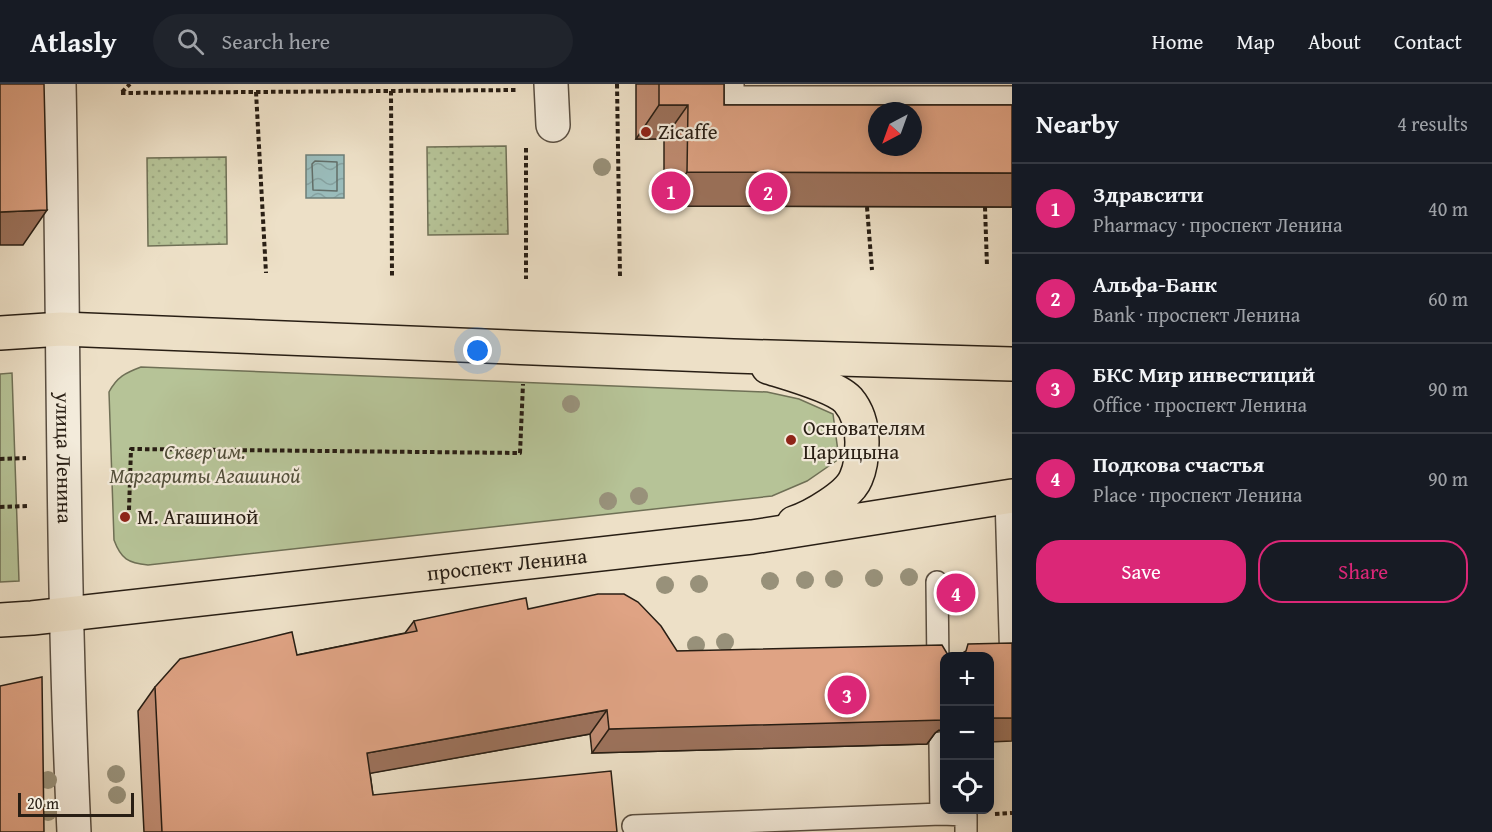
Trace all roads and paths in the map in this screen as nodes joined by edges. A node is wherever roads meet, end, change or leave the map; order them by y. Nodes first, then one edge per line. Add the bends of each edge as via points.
1 (59, 84) edge
2 (130, 84) edge
3 (326, 84) edge
4 (617, 84) edge
5 (733, 84) edge
6 (551, 87) edge
7 (326, 91) junction
8 (391, 91) junction
9 (256, 92) junction
10 (1012, 98) edge
11 (539, 132) joint
12 (867, 207) edge
13 (985, 207) edge
14 (987, 266) dead end
15 (872, 270) dead end
16 (266, 273) dead end
17 (392, 276) dead end
18 (620, 277) dead end
19 (526, 279) dead end
20 (62, 329) junction
21 (0, 333) edge
22 (733, 356) junction
23 (1012, 364) edge
24 (523, 383) dead end
25 (26, 458) dead end
26 (0, 459) edge
27 (1009, 497) edge
28 (27, 506) dead end
29 (0, 507) edge
30 (129, 510) dead end
31 (752, 537) junction
32 (937, 582) dead end
33 (68, 613) junction
34 (0, 620) edge
35 (1011, 666) edge
36 (939, 668) edge
37 (941, 814) joint
38 (633, 826) dead end
39 (74, 832) edge
40 (966, 832) edge

1 - 20 street, улица Ленина
2 - 9 path via 122,93
3 - 7 path
4 - 18 path
5 - 10 lane via 733,97
6 - 8 path
6 - 11 street
7 - 8 path
7 - 9 path
8 - 17 path
9 - 16 path
11 - 19 path
12 - 15 path
13 - 14 path
20 - 21 main road
20 - 22 main road
20 - 33 street, улица Ленина
22 - 23 main road
22 - 31 main road via 816,382 847,399 862,425 862,459 856,481 841,496 803,520
24 - 30 path via 520,453 131,449
25 - 26 path
27 - 31 main road, проспект Ленина
27 - 35 lane
28 - 29 path
31 - 33 main road, проспект Ленина
32 - 36 lane
33 - 34 main road, проспект Ленина
33 - 39 street, улица Ленина
37 - 38 lane
37 - 40 lane via 966,815

